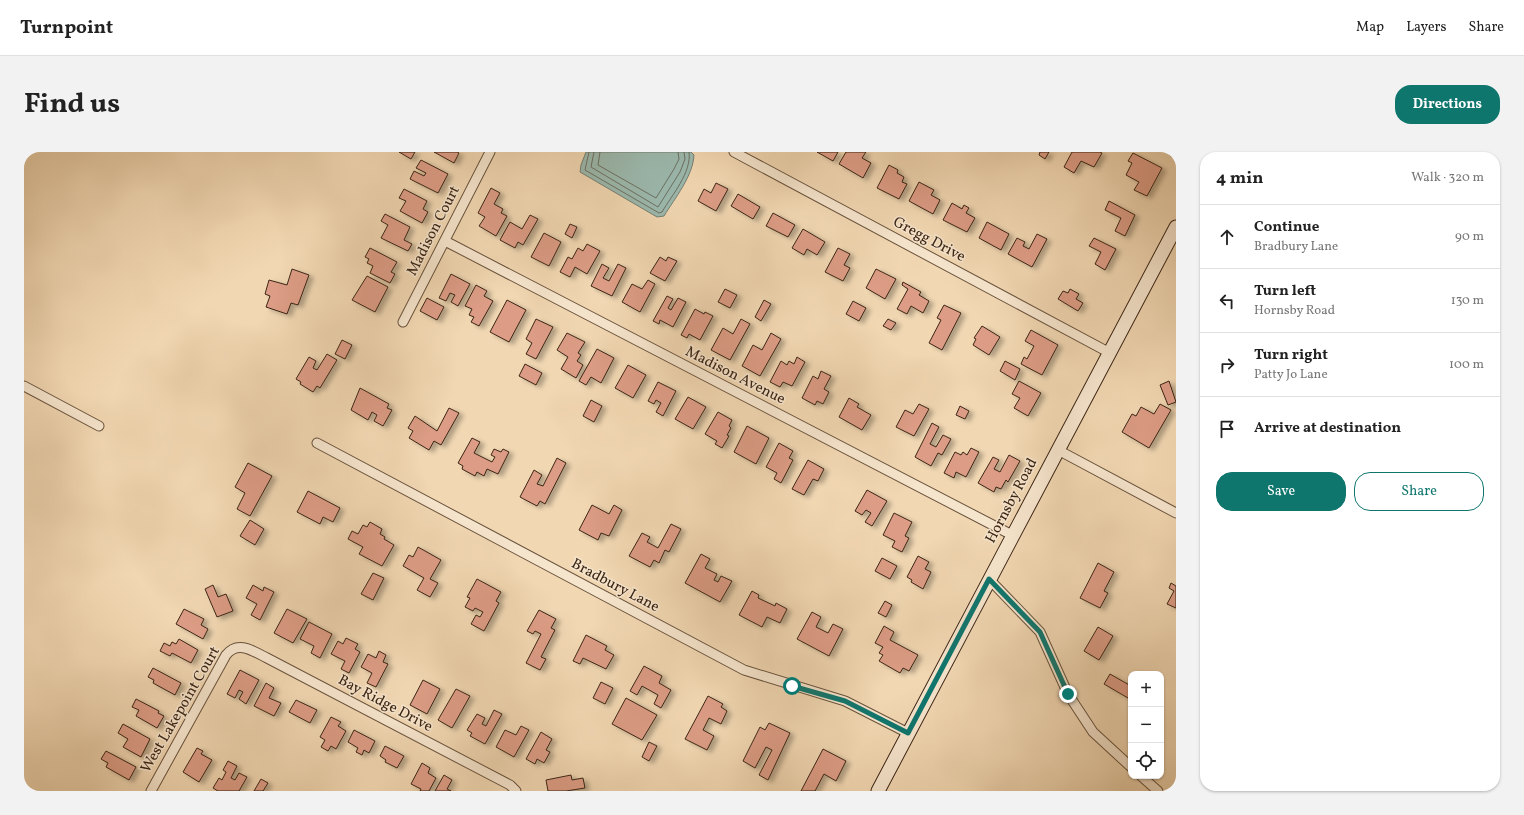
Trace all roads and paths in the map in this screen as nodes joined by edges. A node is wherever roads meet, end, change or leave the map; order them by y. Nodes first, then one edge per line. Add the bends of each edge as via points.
1 (490, 152) edge
2 (734, 152) edge
3 (1176, 227) edge
4 (445, 241) junction
5 (403, 322) dead end
6 (1110, 353) junction
7 (24, 386) edge
8 (99, 426) dead end
9 (317, 443) dead end
10 (1058, 450) junction
11 (1176, 513) edge
12 (1012, 535) junction
13 (989, 579) junction
14 (239, 646) joint
15 (908, 733) junction
16 (1128, 764) edge
17 (1144, 779) edge
18 (153, 790) edge
19 (516, 791) edge
20 (878, 791) edge
21 (1158, 791) edge

1 - 4 street, Madison Court
2 - 6 street, Gregg Drive
3 - 6 street, Hornsby Road
4 - 5 street, Madison Court
4 - 12 street, Madison Avenue
6 - 10 street, Hornsby Road
7 - 8 street
9 - 15 street, Bradbury Lane via 744,670 845,701
10 - 11 street
10 - 12 street, Hornsby Road
12 - 13 street, Hornsby Road
13 - 15 street, Hornsby Road
13 - 16 street via 1040,632 1068,694 1092,732
14 - 18 street, West Lakepoint Court via 226,655
14 - 19 street, Bay Ridge Drive via 252,650 510,785
15 - 20 street, Hornsby Road
17 - 21 street

